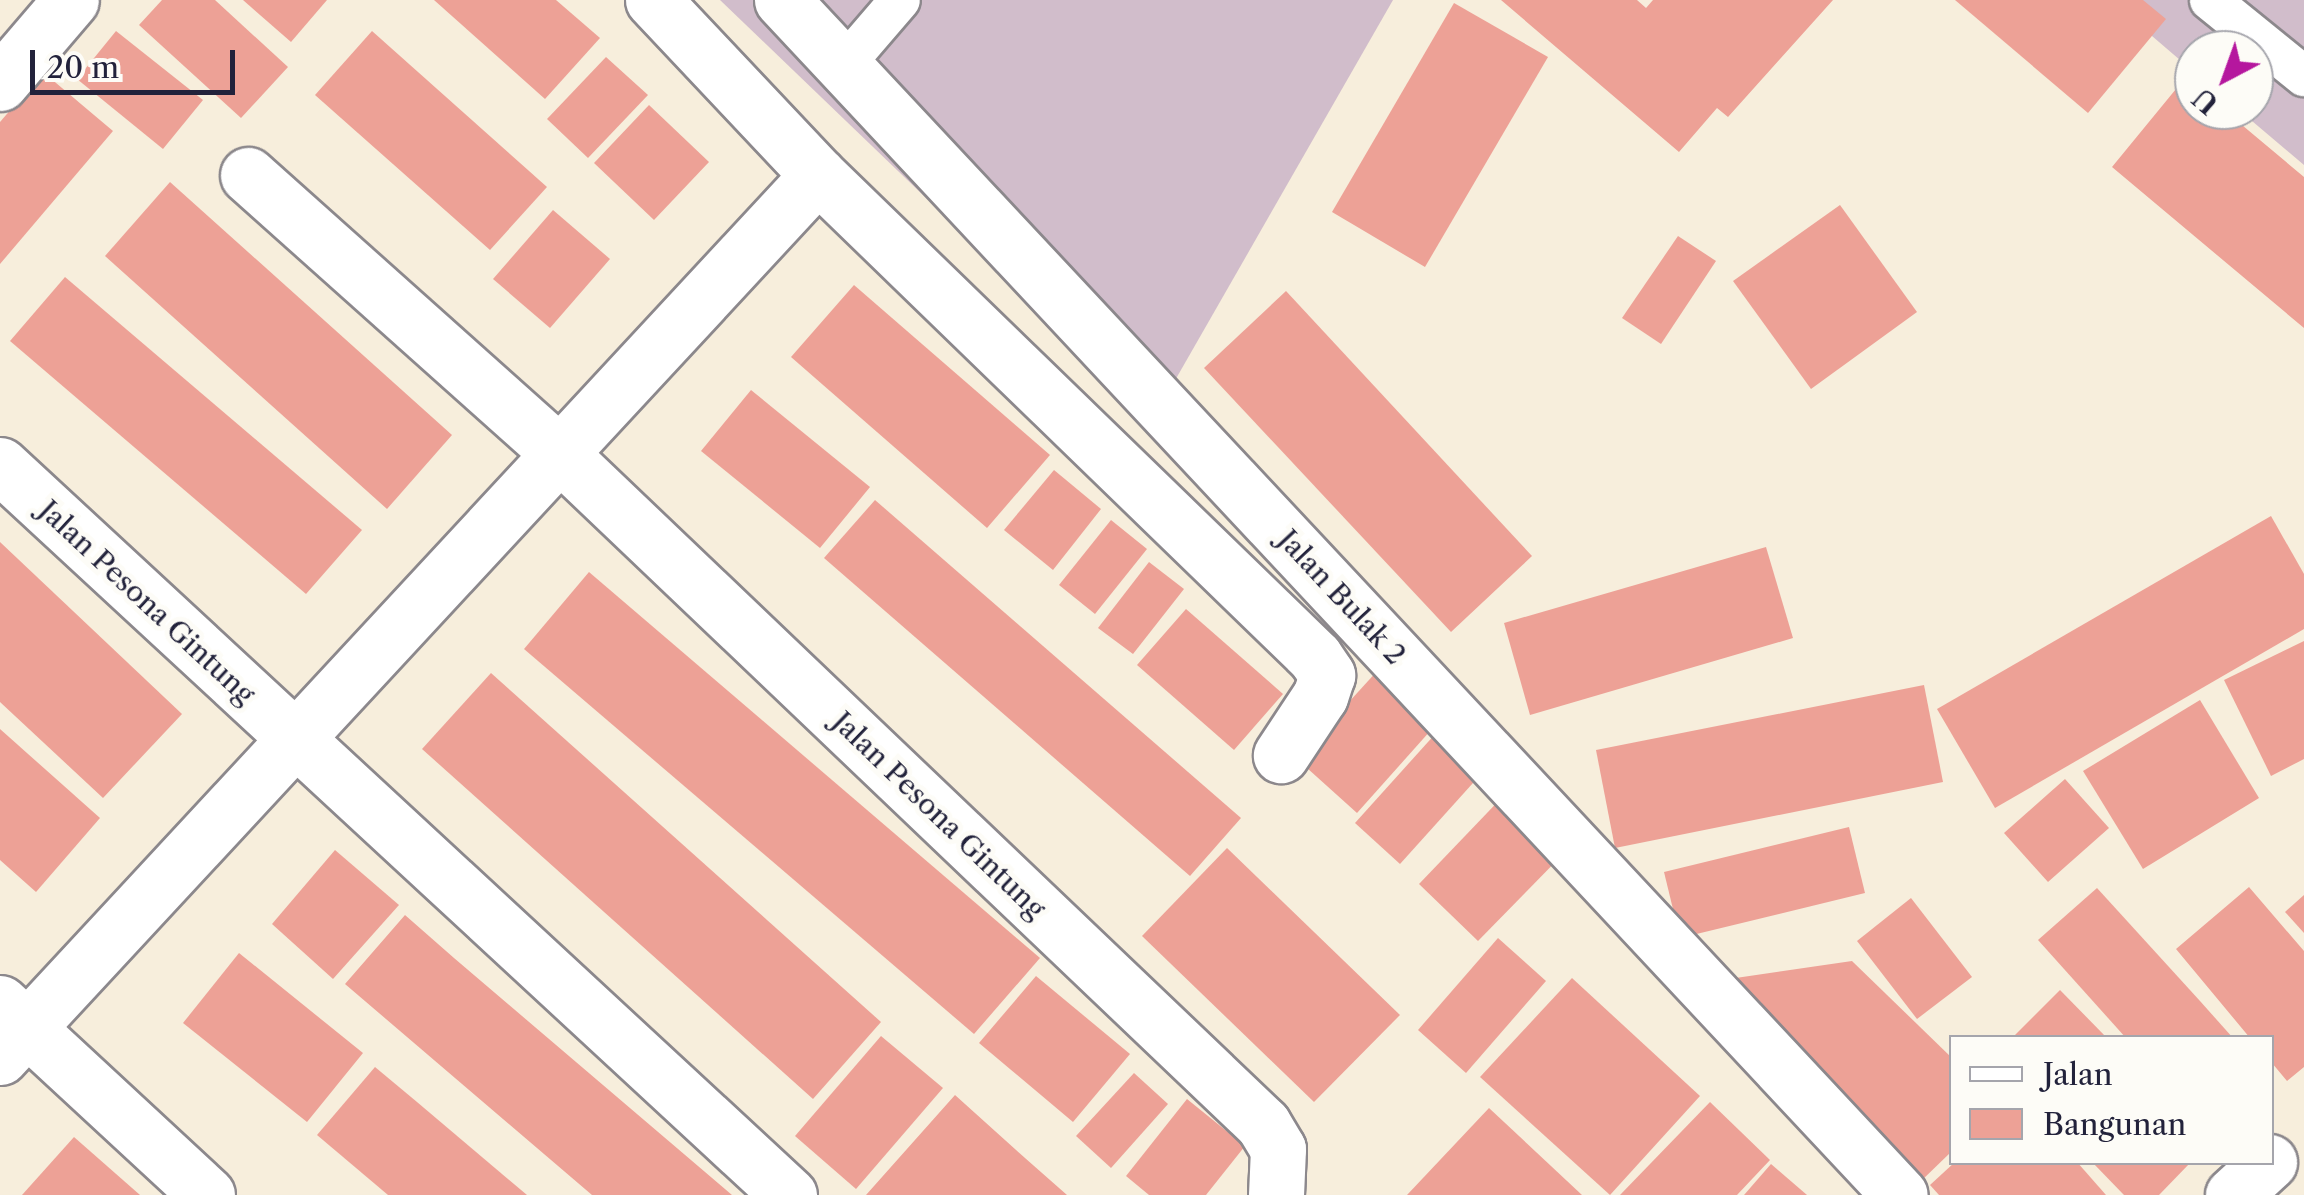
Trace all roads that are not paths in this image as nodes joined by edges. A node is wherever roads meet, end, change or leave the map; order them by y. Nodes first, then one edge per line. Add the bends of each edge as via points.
1 (72, 0) edge
2 (653, 0) edge
3 (782, 0) edge
4 (900, 0) edge
5 (2210, 0) edge
6 (845, 64) junction
7 (2304, 76) edge
8 (0, 83) edge
9 (818, 175) junction
10 (248, 176) dead end
11 (559, 453) junction
12 (0, 465) edge
13 (295, 738) junction
14 (1281, 755) dead end
15 (9, 1029) edge
16 (2304, 1131) edge
17 (2274, 1158) edge
18 (2267, 1165) edge
19 (207, 1195) edge
20 (789, 1195) edge
21 (1276, 1195) edge
22 (1900, 1195) edge
23 (2233, 1195) edge

1 - 8 street
2 - 9 street
3 - 6 street, Jalan Bulak 2
4 - 6 lane
5 - 7 lane
6 - 22 street, Jalan Bulak 2
9 - 11 street
9 - 14 street via 1315,657 1327,675 1320,696
10 - 11 street, Jalan Pesona Gintung
11 - 13 street
11 - 21 street, Jalan Pesona Gintung via 1263,1124 1278,1149
12 - 13 street, Jalan Pesona Gintung
13 - 15 street
13 - 20 street, Jalan Pesona Gintung
15 - 19 street
16 - 17 street
18 - 23 street

